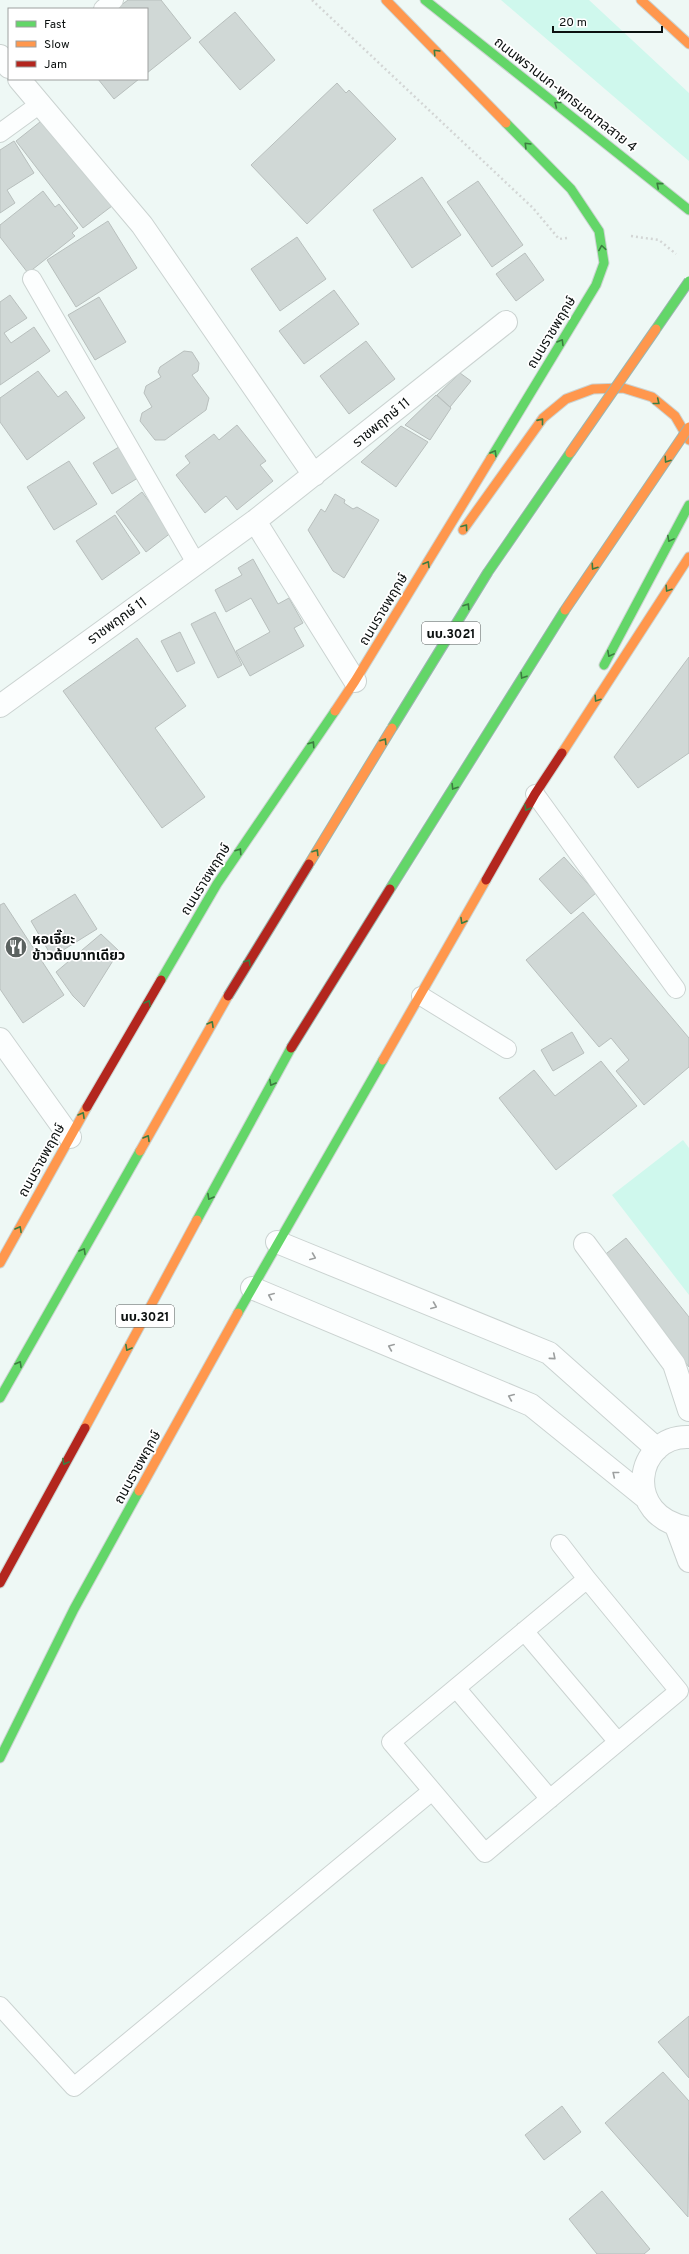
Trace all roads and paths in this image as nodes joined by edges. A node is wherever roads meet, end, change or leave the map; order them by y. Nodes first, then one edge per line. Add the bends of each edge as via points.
1 (114, 0) edge
2 (312, 0) edge
3 (386, 0) edge
4 (425, 0) edge
5 (641, 0) edge
6 (104, 8) edge
7 (689, 44) edge
8 (0, 56) edge
9 (8, 66) edge
10 (20, 80) edge
11 (40, 104) junction
12 (0, 133) edge
13 (689, 210) edge
14 (559, 239) dead end
15 (659, 240) dead end
16 (677, 255) dead end
17 (32, 278) dead end
18 (689, 281) edge
19 (506, 322) dead end
20 (689, 427) edge
21 (689, 440) edge
22 (314, 475) junction
23 (689, 505) edge
24 (255, 521) junction
25 (456, 539) dead end
26 (689, 557) edge
27 (196, 563) junction
28 (437, 565) dead end
29 (368, 660) junction
30 (599, 674) dead end
31 (355, 681) junction
32 (588, 695) dead end
33 (0, 706) edge
34 (535, 794) junction
35 (676, 989) dead end
36 (421, 996) junction
37 (0, 1039) edge
38 (507, 1048) dead end
39 (70, 1137) junction
40 (277, 1242) junction
41 (585, 1244) dead end
42 (0, 1263) edge
43 (252, 1288) junction
44 (0, 1398) edge
45 (689, 1410) edge
46 (689, 1437) edge
47 (657, 1450) junction
48 (646, 1498) junction
49 (683, 1527) edge
50 (560, 1544) dead end
51 (689, 1561) edge
52 (588, 1579) junction
53 (0, 1583) edge
54 (524, 1631) junction
55 (456, 1688) junction
56 (618, 1742) junction
57 (0, 1758) edge
58 (432, 1791) junction
59 (550, 1799) junction
60 (0, 2006) edge

1 - 6 lane
2 - 14 path via 533,208
29 -> 3 main road, ถนนราชพฤกษ์ via 596,285 604,263 599,231 571,189
13 -> 4 main road, ถนนพรานนก-พุทธมณฑลสาย 4
5 - 7 main road
8 - 9 street
10 - 11 street
11 - 12 lane
11 - 22 street via 142,225
15 - 16 path
17 - 27 lane
44 -> 18 main road, นบ.3021, bridge via 228,996 488,572
19 - 22 street, ราชพฤกษ์ 11
20 -> 53 main road, นบ.3021, bridge via 554,627 290,1048
25 -> 21 main road via 543,418 566,399 593,388 623,388 652,397 675,416
22 - 24 street, ราชพฤกษ์ 11
23 -> 30 main road
24 - 27 street, ราชพฤกษ์ 11
24 - 31 street
26 -> 34 main road, ถนนราชพฤกษ์
27 - 33 street, ราชพฤกษ์ 11
28 - 29 main road
29 - 31 main road, ถนนราชพฤกษ์
39 -> 31 main road, ถนนราชพฤกษ์ via 217,884
32 - 34 main road
34 - 35 lane
34 -> 36 main road, ถนนราชพฤกษ์
36 - 38 lane
36 - 40 main road, ถนนราชพฤกษ์
37 - 39 street
42 -> 39 main road, ถนนราชพฤกษ์
40 - 43 main road, ถนนราชพฤกษ์
40 -> 47 street via 549,1353
41 - 45 street via 674,1364
48 -> 43 street via 531,1405
43 - 57 main road, ถนนราชพฤกษ์ via 74,1609
46 - 47 street via 682,1436 667,1442
47 - 48 street via 644,1472
48 - 49 street via 653,1511 664,1520
49 - 51 street
50 - 52 lane
52 - 54 lane
52 - 56 lane via 679,1691
54 - 55 lane
54 - 56 lane
55 - 58 lane via 391,1742
55 - 59 lane
56 - 59 lane
58 - 59 lane via 485,1853
58 - 60 lane via 74,2087

